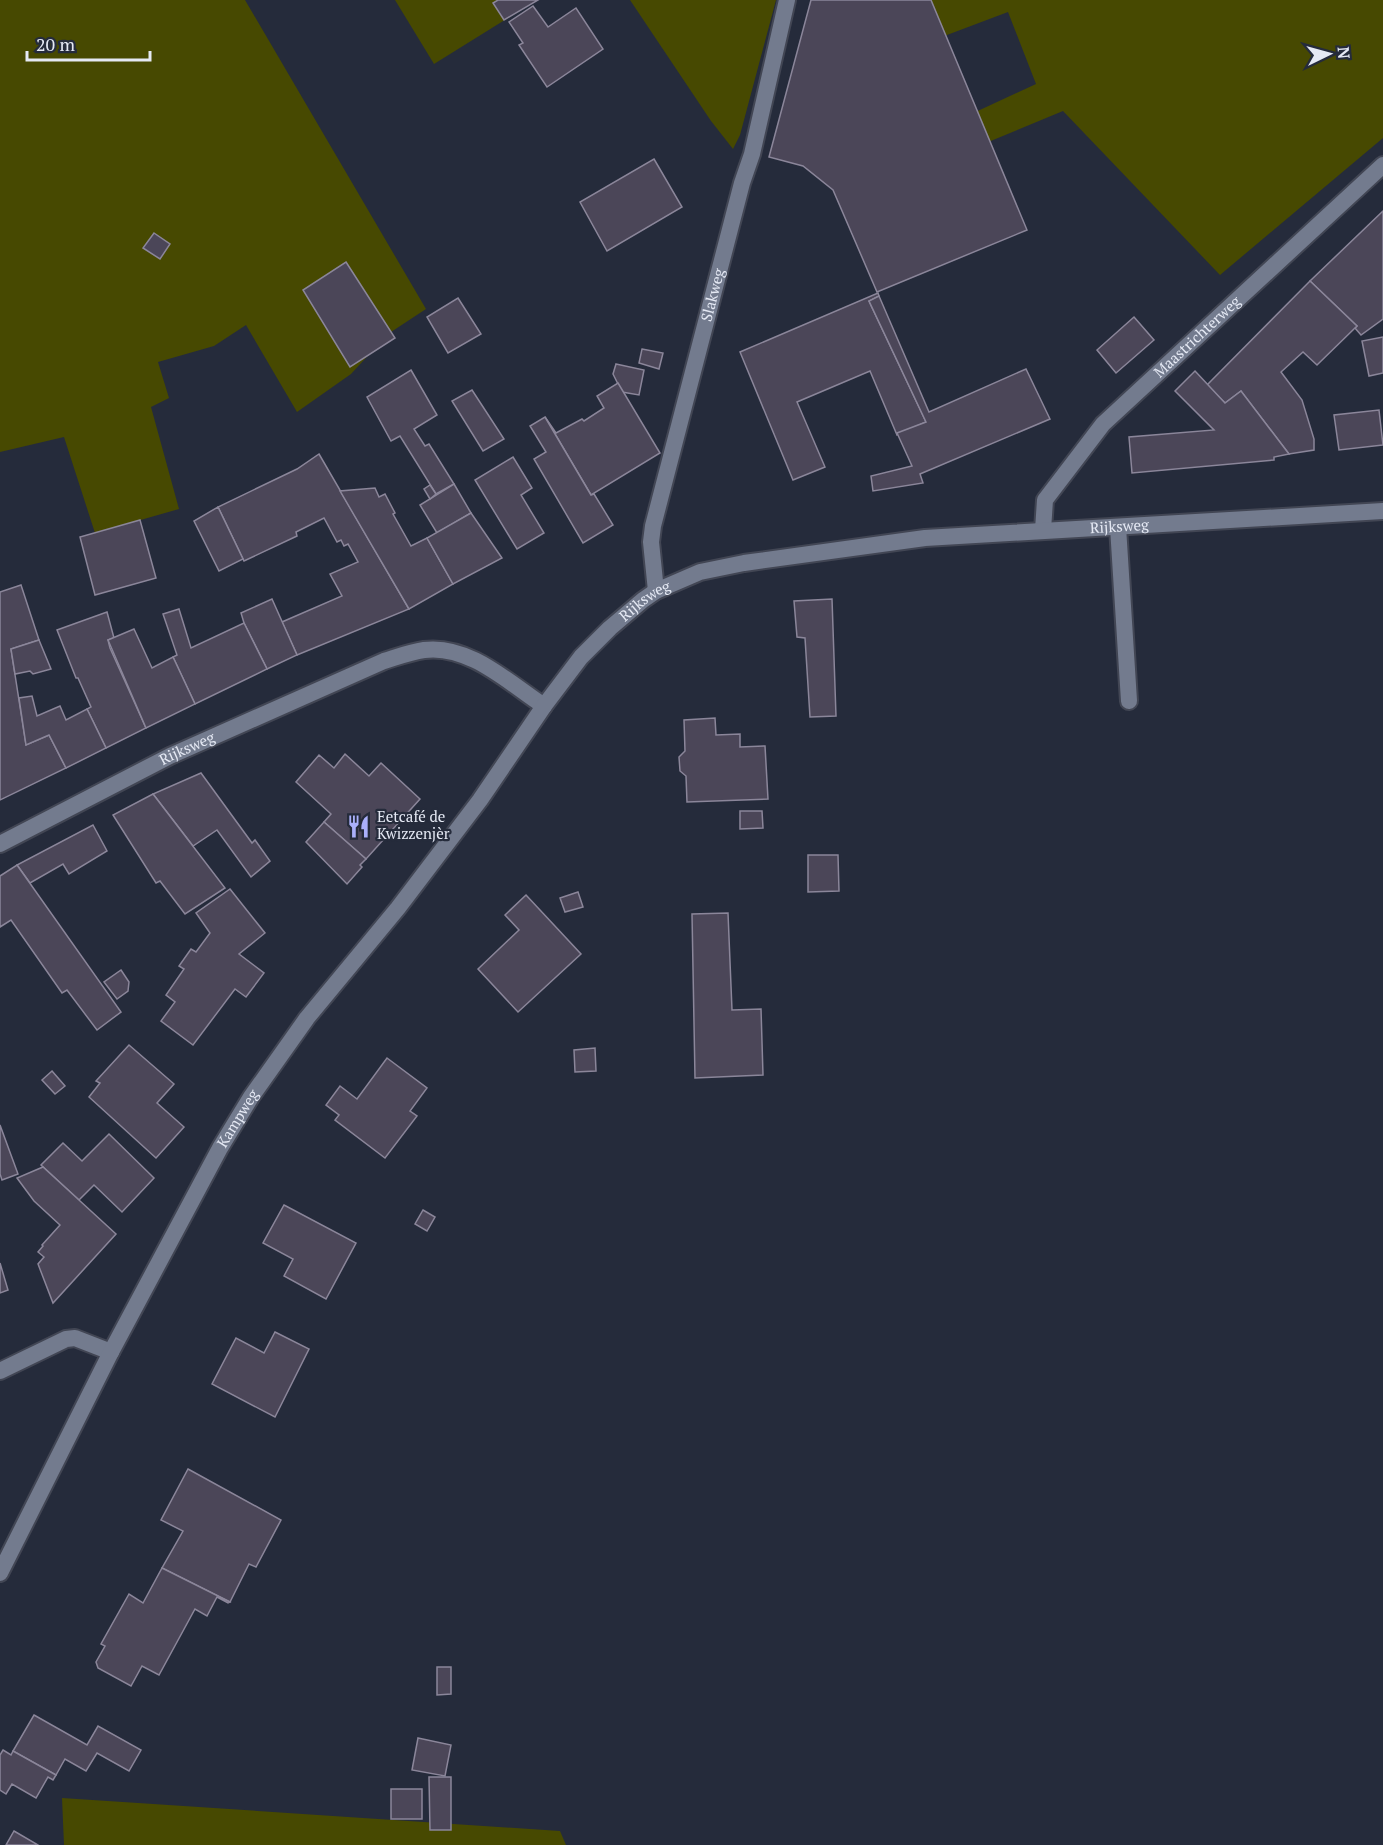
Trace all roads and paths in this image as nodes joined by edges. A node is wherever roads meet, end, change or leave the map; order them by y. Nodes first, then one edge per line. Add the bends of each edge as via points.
1 (788, 0) edge
2 (1383, 165) edge
3 (1383, 511) edge
4 (1118, 527) junction
5 (1043, 530) junction
6 (656, 591) junction
7 (1129, 701) dead end
8 (544, 706) junction
9 (0, 844) edge
10 (111, 1352) junction
11 (0, 1371) edge
12 (0, 1573) edge

1 - 6 main road, Slakweg via 752,154 653,526
2 - 5 main road, Maastrichterweg via 1103,424 1045,500
3 - 4 main road, Rijksweg
4 - 5 main road, Rijksweg
4 - 7 main road
5 - 6 main road, Rijksweg via 924,538 744,563 700,572
6 - 8 main road, Rijksweg via 581,657
8 - 9 main road, Rijksweg via 473,658 427,649 410,652 170,756
8 - 10 main road, Kampweg via 480,800 307,1018 251,1097
10 - 11 main road via 75,1338 66,1339
10 - 12 main road, Kampweg

